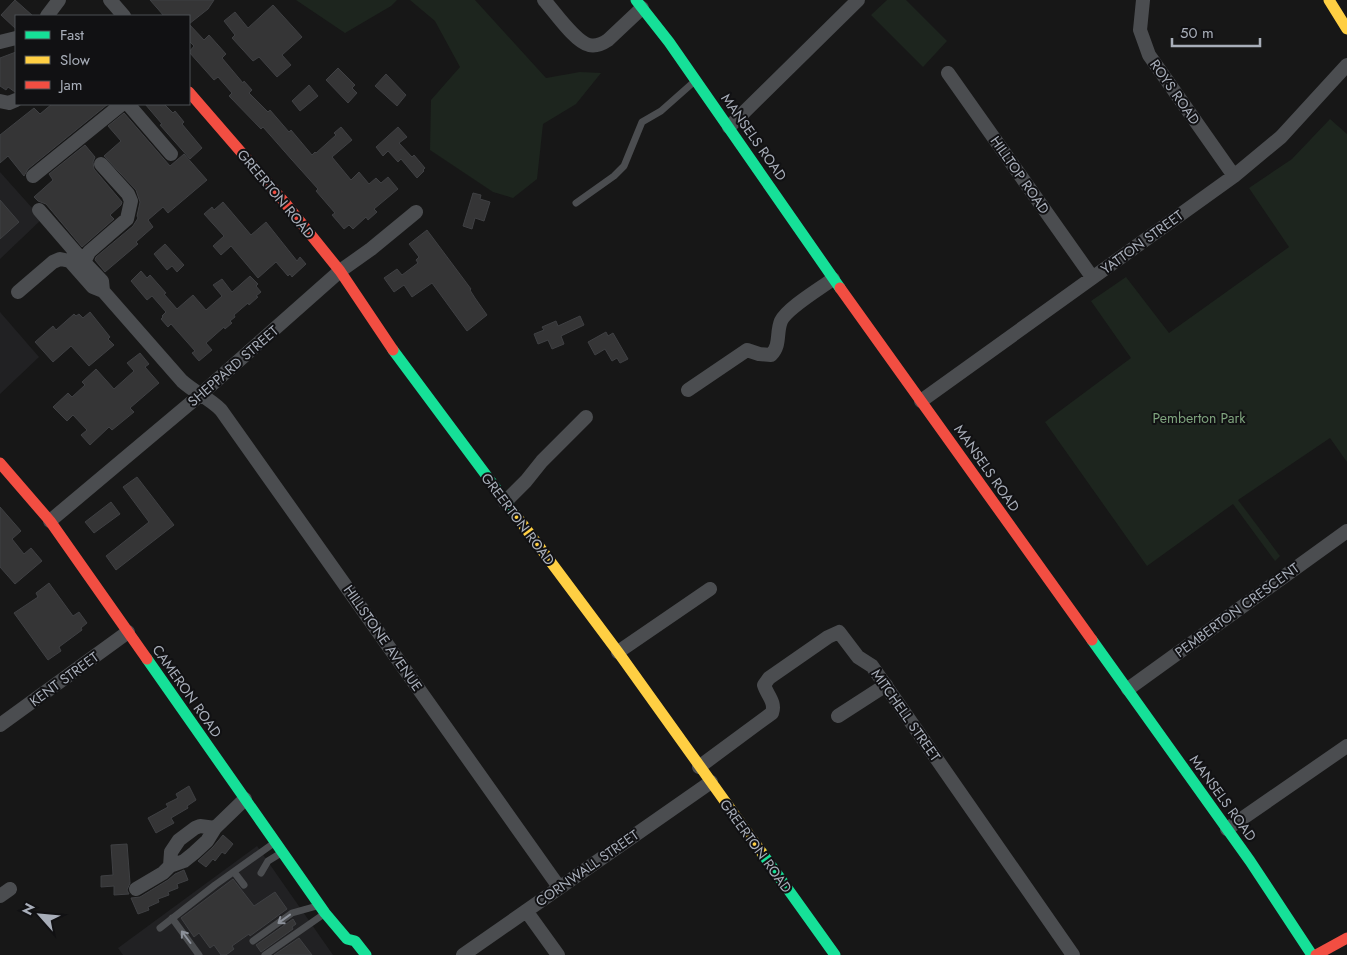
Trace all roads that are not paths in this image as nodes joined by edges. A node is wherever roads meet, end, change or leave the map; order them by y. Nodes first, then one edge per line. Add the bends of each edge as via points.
1 (59, 0) edge
2 (110, 0) edge
3 (544, 0) edge
4 (858, 0) edge
5 (1143, 0) edge
6 (1330, 0) edge
7 (639, 4) edge
8 (47, 15) edge
9 (123, 15) edge
10 (1347, 29) edge
11 (15, 38) edge
12 (0, 42) edge
13 (1347, 65) edge
14 (948, 73) dead end
15 (696, 80) junction
16 (190, 93) edge
17 (15, 100) edge
18 (0, 101) edge
19 (121, 105) edge
20 (129, 105) edge
21 (730, 127) junction
22 (171, 154) dead end
23 (101, 164) dead end
24 (33, 176) dead end
25 (1234, 176) junction
26 (576, 203) dead end
27 (39, 210) dead end
28 (416, 212) dead end
29 (84, 262) junction
30 (340, 271) junction
31 (1092, 277) junction
32 (833, 279) junction
33 (103, 291) junction
34 (18, 292) dead end
35 (688, 390) dead end
36 (200, 395) junction
37 (921, 400) junction
38 (586, 417) dead end
39 (0, 463) edge
40 (505, 502) junction
41 (50, 521) junction
42 (1347, 531) edge
43 (710, 589) dead end
44 (128, 632) junction
45 (618, 652) junction
46 (886, 685) junction
47 (1128, 689) junction
48 (838, 716) dead end
49 (0, 725) edge
50 (1347, 746) edge
51 (699, 767) junction
52 (711, 782) junction
53 (245, 799) junction
54 (215, 828) junction
55 (1227, 829) junction
56 (276, 842) junction
57 (283, 852) junction
58 (170, 866) junction
59 (234, 872) junction
60 (261, 873) dead end
61 (244, 885) dead end
62 (559, 887) junction
63 (136, 889) dead end
64 (322, 909) junction
65 (526, 912) junction
66 (172, 918) junction
67 (160, 928) dead end
68 (1347, 938) edge
69 (254, 941) dead end
70 (199, 955) edge
71 (265, 955) edge
72 (366, 955) edge
73 (463, 955) edge
74 (558, 955) edge
75 (835, 955) edge
76 (1073, 955) edge
77 (1312, 955) edge
78 (1316, 955) edge

1 - 8 street
2 - 9 street
3 - 7 street via 588,45 608,40
4 - 21 street
5 - 25 street, ROYS ROAD via 1140,30 1149,55
6 - 10 street
7 - 15 street, MANSELS ROAD
11 - 12 street
13 - 25 street, YATTON STREET via 1281,137
14 - 31 street, HILLTOP ROAD
15 - 21 street, MANSELS ROAD
15 - 26 lane via 661,111 642,122 624,166
16 - 30 street, GREERTON ROAD
17 - 18 street
19 - 24 street
20 - 22 street
21 - 32 street, MANSELS ROAD
23 - 29 street via 132,201 126,219 88,252
25 - 31 street, YATTON STREET
27 - 29 street
28 - 30 street, SHEPPARD STREET
29 - 33 street via 102,281
30 - 36 street, SHEPPARD STREET
30 - 40 street, GREERTON ROAD via 399,359
31 - 37 street, YATTON STREET
32 - 35 street via 785,314 778,346 771,355 747,350
32 - 37 street, MANSELS ROAD
33 - 34 street via 93,287 70,261 60,259
33 - 36 street, HILLSTONE AVENUE via 182,381
36 - 41 street, SHEPPARD STREET
36 - 62 street, HILLSTONE AVENUE via 221,410
37 - 47 street, MANSELS ROAD
38 - 40 street
39 - 41 street, CAMERON ROAD
40 - 45 street, GREERTON ROAD
41 - 44 street, CAMERON ROAD
42 - 47 street, PEMBERTON CRESCENT
43 - 45 street
44 - 49 street, KENT STREET
44 - 53 street, CAMERON ROAD
45 - 51 street, GREERTON ROAD
46 - 48 street
46 - 51 street, MITCHELL STREET via 872,666 858,657 842,635 835,633 768,678 764,685 772,698 772,713
46 - 76 street, MITCHELL STREET
47 - 55 street, MANSELS ROAD
50 - 55 street
51 - 52 street, GREERTON ROAD
52 - 62 street, CORNWALL STREET
52 - 75 street, GREERTON ROAD
53 - 54 street
53 - 56 street, CAMERON ROAD
54 - 58 street via 207,842 194,853
54 - 58 street via 200,826 179,840 171,852
55 - 77 street, MANSELS ROAD
56 - 57 street, CAMERON ROAD
56 - 59 lane
57 - 60 lane via 268,861
57 - 64 street, CAMERON ROAD
58 - 63 street
59 - 61 lane
59 - 66 lane
62 - 65 street, CORNWALL STREET
64 -> 69 lane via 292,913
64 - 71 lane via 302,929
64 - 72 street, CAMERON ROAD via 346,944 355,941
65 - 73 street, CORNWALL STREET
65 - 74 street
66 - 67 lane
70 -> 66 lane
68 - 78 street

